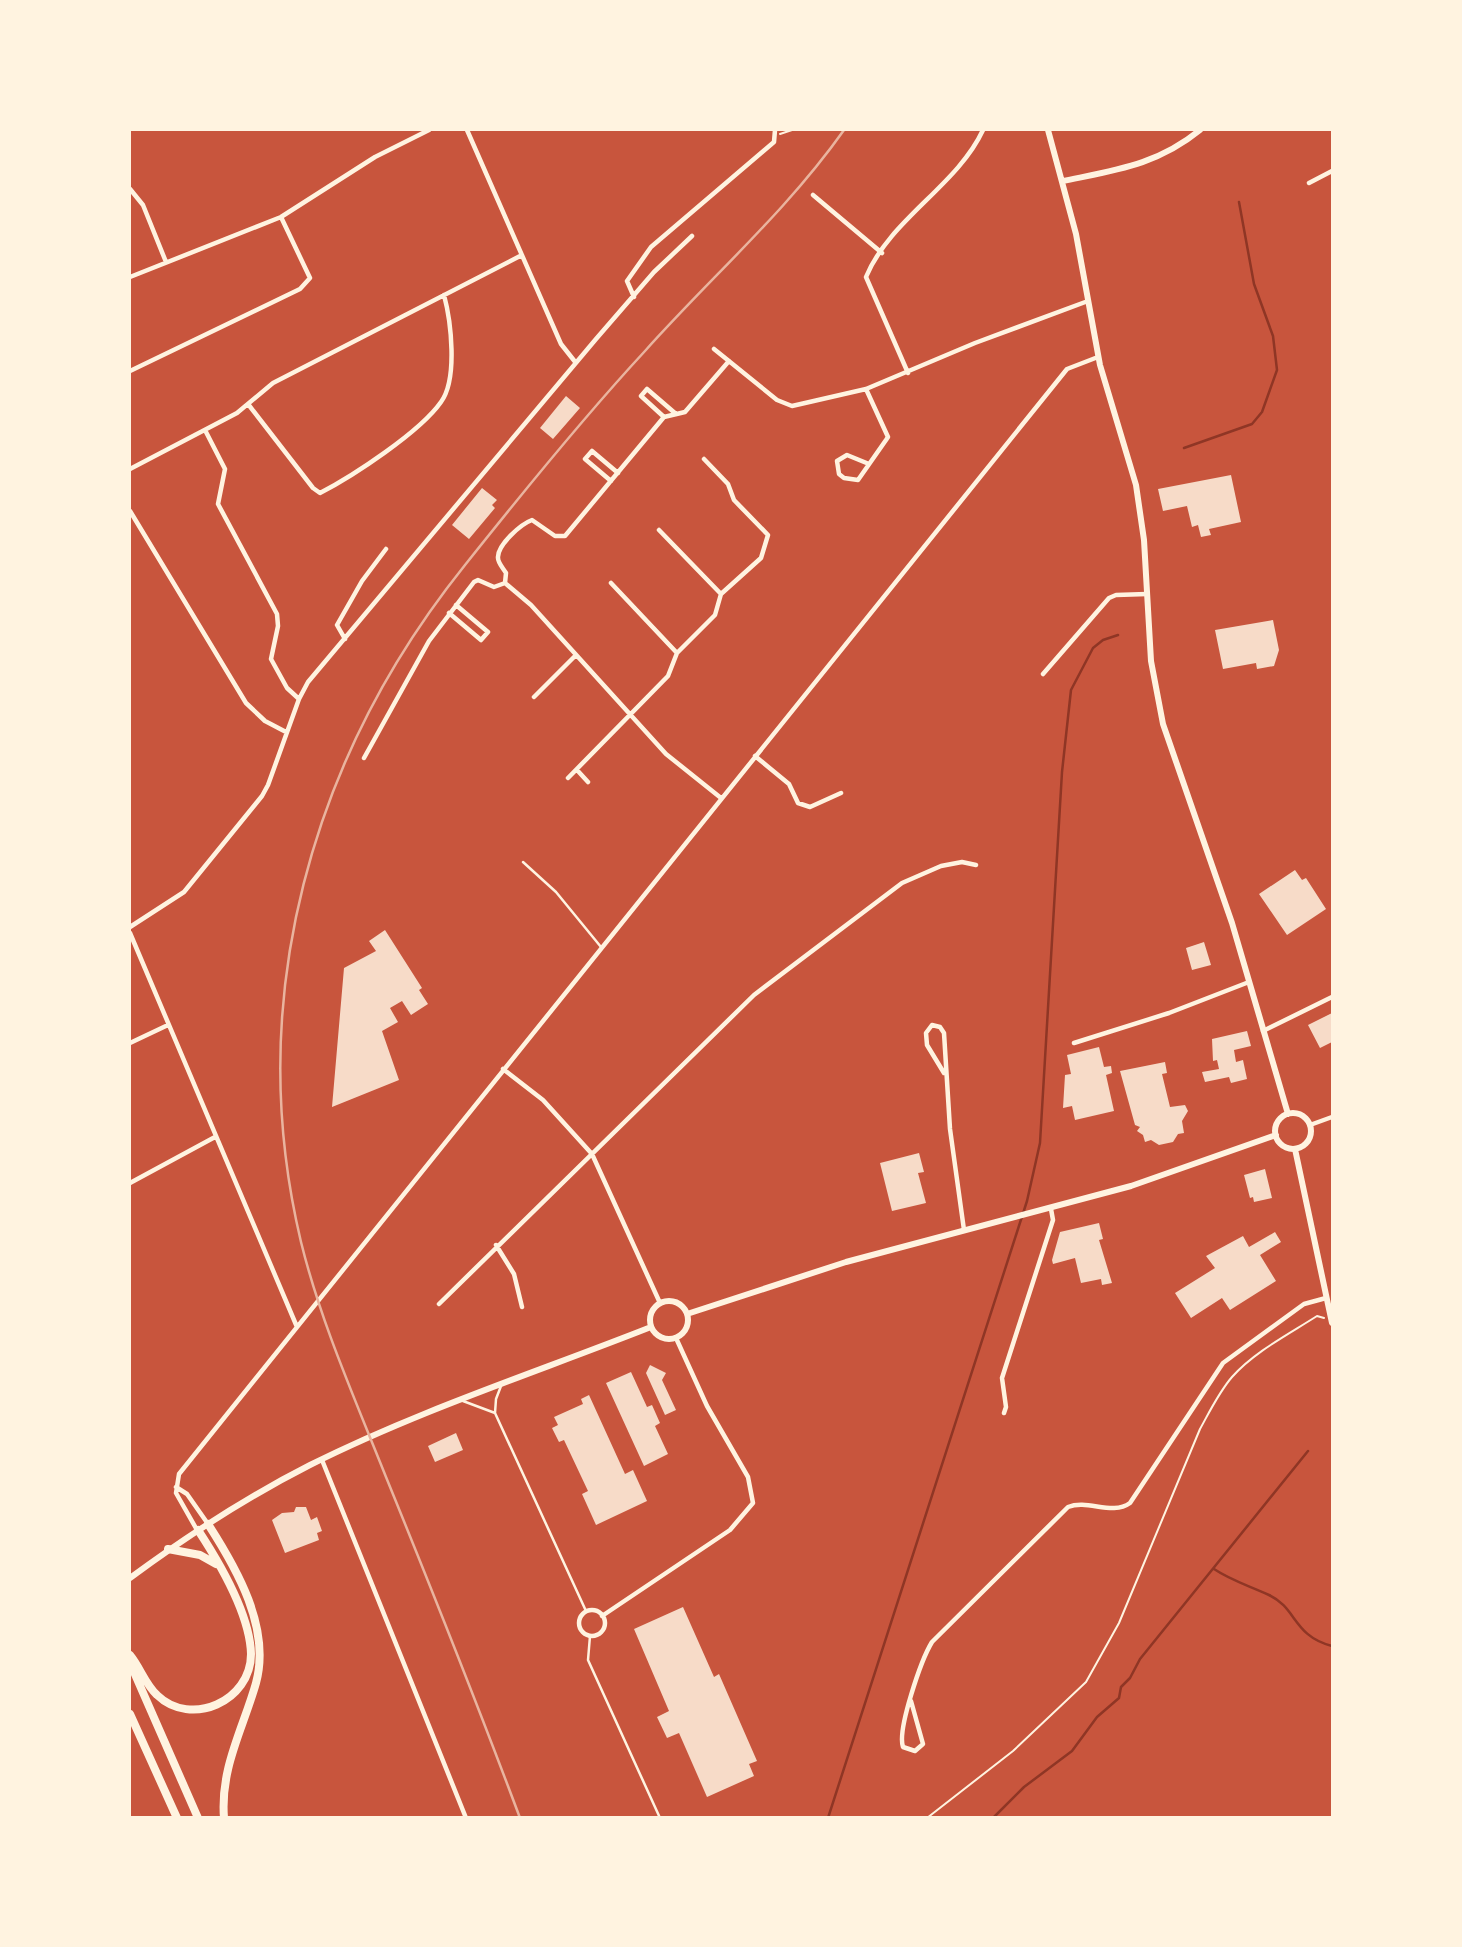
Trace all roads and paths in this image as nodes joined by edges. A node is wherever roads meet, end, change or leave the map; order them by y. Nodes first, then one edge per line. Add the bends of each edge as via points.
1 (429, 130) edge
2 (467, 130) edge
3 (791, 130) edge
4 (983, 130) edge
5 (1048, 130) edge
6 (1197, 131) edge
7 (775, 133) edge
8 (1332, 171) edge
9 (1063, 181) junction
10 (1309, 183) dead end
11 (130, 189) edge
12 (813, 195) dead end
13 (281, 217) junction
14 (692, 236) dead end
15 (882, 253) junction
16 (522, 255) junction
17 (166, 262) junction
18 (130, 277) edge
19 (444, 295) junction
20 (634, 297) junction
21 (1089, 301) junction
22 (714, 349) dead end
23 (1098, 357) junction
24 (729, 361) junction
25 (576, 363) junction
26 (130, 371) edge
27 (908, 373) junction
28 (866, 389) junction
29 (248, 404) junction
30 (676, 415) junction
31 (664, 417) junction
32 (206, 432) junction
33 (704, 459) dead end
34 (869, 464) junction
35 (130, 470) edge
36 (618, 473) junction
37 (611, 481) junction
38 (130, 511) edge
39 (659, 530) dead end
40 (386, 549) dead end
41 (505, 583) junction
42 (611, 583) dead end
43 (721, 594) junction
44 (1147, 594) junction
45 (456, 605) junction
46 (449, 613) junction
47 (345, 639) junction
48 (677, 653) junction
49 (575, 656) junction
50 (1043, 674) dead end
51 (534, 697) dead end
52 (299, 699) junction
53 (630, 713) junction
54 (286, 732) junction
55 (755, 756) junction
56 (365, 758) dead end
57 (577, 770) junction
58 (568, 778) dead end
59 (588, 782) dead end
60 (841, 793) dead end
61 (721, 798) junction
62 (523, 862) dead end
63 (976, 865) dead end
64 (130, 927) edge
65 (130, 933) edge
66 (601, 947) junction
67 (1249, 982) junction
68 (1332, 997) edge
69 (168, 1025) junction
70 (1262, 1031) junction
71 (1074, 1042) dead end
72 (130, 1043) edge
73 (503, 1069) junction
74 (944, 1073) junction
75 (1288, 1114) junction
76 (1332, 1117) edge
77 (1310, 1125) junction
78 (1276, 1135) junction
79 (215, 1137) junction
80 (1295, 1149) junction
81 (592, 1154) junction
82 (130, 1183) edge
83 (1047, 1210) junction
84 (964, 1231) junction
85 (496, 1245) junction
86 (1326, 1298) junction
87 (660, 1303) junction
88 (439, 1304) dead end
89 (522, 1307) dead end
90 (687, 1314) junction
91 (1332, 1322) edge
92 (297, 1327) junction
93 (651, 1327) junction
94 (676, 1338) junction
95 (503, 1384) junction
96 (460, 1401) junction
97 (495, 1413) junction
98 (1004, 1413) dead end
99 (322, 1460) junction
100 (176, 1487) junction
101 (208, 1524) junction
102 (198, 1530) junction
103 (168, 1549) junction
104 (221, 1568) junction
105 (130, 1577) edge
106 (586, 1611) junction
107 (602, 1615) junction
108 (590, 1636) junction
109 (130, 1655) edge
110 (130, 1663) edge
111 (911, 1701) junction
112 (130, 1714) edge
113 (177, 1818) edge
114 (198, 1818) edge
115 (224, 1818) edge
116 (466, 1818) edge
117 (660, 1818) edge
118 (928, 1818) edge

1 - 13 street via 375,157
2 - 16 street
3 - 7 path
4 - 15 street
5 - 9 main road
6 - 9 main road via 1181,146 1146,162
7 - 20 street via 765,150 651,247 626,281
8 - 10 street
9 - 21 main road
11 - 17 street via 143,205
12 - 15 street
13 - 17 street
13 - 26 street via 310,278 300,289
14 - 20 street
15 - 27 street via 870,267 867,284
16 - 19 street
16 - 25 street via 561,344
17 - 18 street
19 - 29 street via 273,383
19 - 29 street via 450,326 450,371 442,401 375,458 320,493
20 - 25 street
21 - 23 main road
21 - 27 street
22 - 24 street
23 - 44 main road via 1136,485
23 - 55 street via 1067,369
24 - 28 street via 787,405
24 - 30 street via 685,412
25 - 47 street
27 - 28 street
28 - 34 street via 888,433
29 - 32 street
30 - 31 street
30 - 31 street via 647,388 641,396
31 - 36 street
32 - 35 street
32 - 52 street via 225,469 218,504 277,614 270,655 287,688
33 - 43 street via 768,536 761,558
34 - 34 street via 858,480 844,478 837,467 837,461 847,455
36 - 37 street
36 - 37 street via 592,451 585,459
37 - 41 street via 565,536 555,536 532,520 522,524 498,554
38 - 54 street via 246,703
39 - 43 street
40 - 47 street via 337,625
41 - 45 street via 494,587 478,580
41 - 49 street
42 - 48 street
43 - 48 street via 715,615
44 - 50 street via 1109,598
44 - 67 main road via 1151,661 1163,724
45 - 46 street
45 - 46 street via 488,632 481,640
46 - 56 street via 404,681
47 - 52 street
48 - 53 street via 668,676
49 - 51 street
49 - 53 street
52 - 54 street
53 - 57 street
53 - 61 street via 666,754
54 - 64 street via 268,785 244,817 184,892
55 - 60 street via 789,784 798,803 810,807
55 - 61 street
57 - 58 street
57 - 59 street
61 - 66 street
62 - 66 lane via 556,892
63 - 81 street via 941,866 902,883 754,995
65 - 69 street
66 - 73 street
67 - 70 main road
67 - 71 street
68 - 70 street
69 - 72 street
69 - 79 street
70 - 75 main road
73 - 81 street via 543,1100
73 - 92 street
74 - 74 street via 943,1031 932,1025 926,1033 927,1045
74 - 84 street
75 - 77 main road via 1300,1115
75 - 78 main road via 1279,1121
76 - 77 street
77 - 80 main road via 1308,1142
78 - 80 main road via 1284,1147
78 - 83 main road
79 - 82 street
79 - 92 street
80 - 86 main road
81 - 85 street
81 - 87 street
83 - 84 main road
83 - 98 street via 1053,1220 1002,1378
84 - 90 main road via 794,1277
85 - 88 street
85 - 89 street via 514,1274
86 - 91 main road
86 - 111 street via 1304,1304 1223,1363 1130,1503 1119,1508 1073,1505 1059,1516 932,1642
87 - 90 main road via 677,1303
87 - 93 main road via 652,1310
90 - 94 main road via 687,1326
91 - 118 path via 1317,1316 1231,1378 1200,1429 1119,1623 1086,1682 1013,1751
92 - 100 street via 179,1474
93 - 94 main road via 658,1336
93 - 95 main road
94 - 107 street via 707,1406 748,1477 753,1503 730,1530
95 - 96 main road
95 - 97 lane
96 - 97 lane
96 - 99 main road
97 - 106 lane
99 - 101 main road
99 - 116 street
100 - 101 street via 187,1494
100 - 102 street via 179,1501
101 - 102 main road
101 - 115 highway via 246,1596 259,1642 256,1685 228,1765
102 - 103 main road
102 - 104 highway
103 - 104 highway via 201,1555
103 - 105 main road
104 - 109 highway via 243,1617 251,1654 242,1684 228,1699 196,1710 169,1704 156,1695
106 - 107 street
106 - 108 street via 579,1625
107 - 108 street via 603,1629
108 - 117 lane via 588,1660
110 - 114 highway
111 - 111 street via 901,1739 903,1747 915,1751 923,1737
112 - 113 highway

